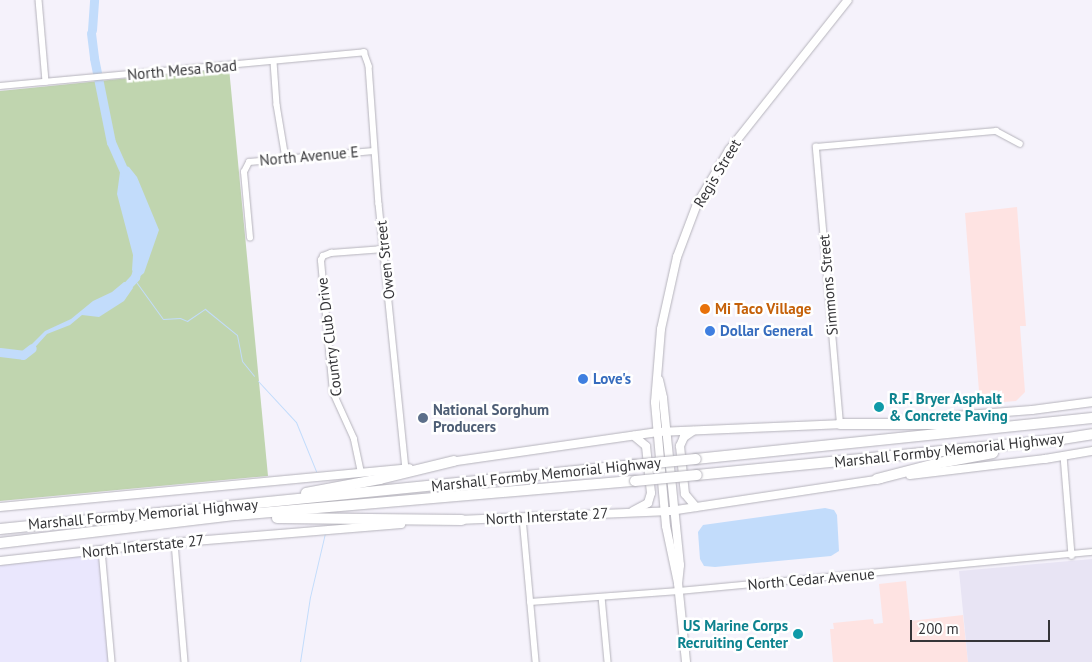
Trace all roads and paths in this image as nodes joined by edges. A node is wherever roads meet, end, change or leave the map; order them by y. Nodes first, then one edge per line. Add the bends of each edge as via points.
1 (39, 0) edge
2 (848, 0) edge
3 (364, 52) joint
4 (274, 62) junction
5 (46, 82) junction
6 (0, 86) edge
7 (1020, 144) dead end
8 (374, 151) junction
9 (286, 159) junction
10 (250, 238) dead end
11 (384, 248) junction
12 (1092, 402) edge
13 (1092, 418) edge
14 (1063, 422) junction
15 (840, 424) junction
16 (694, 430) junction
17 (662, 432) junction
18 (1092, 434) edge
19 (634, 436) junction
20 (1062, 440) junction
21 (1092, 451) edge
22 (1064, 456) junction
23 (454, 461) junction
24 (406, 468) junction
25 (361, 473) junction
26 (877, 479) junction
27 (0, 507) edge
28 (696, 507) junction
29 (170, 510) junction
30 (675, 510) junction
31 (665, 511) junction
32 (629, 512) junction
33 (236, 515) junction
34 (523, 518) junction
35 (462, 520) junction
36 (0, 529) edge
37 (2, 542) edge
38 (175, 543) junction
39 (102, 550) junction
40 (1092, 552) edge
41 (1072, 556) junction
42 (0, 561) edge
43 (679, 587) junction
44 (602, 597) junction
45 (530, 602) junction
46 (112, 662) edge
47 (185, 662) edge
48 (536, 662) edge
49 (608, 662) edge
50 (686, 662) edge

1 - 5 street
2 - 17 main road, Regis Street via 745,127 703,192 684,236 672,275 662,329 658,378 663,398
3 - 4 street, North Mesa Road
3 - 8 street, Owen Street via 369,66
4 - 5 street, North Mesa Road
4 - 9 street
5 - 6 street, North Mesa Road
7 - 15 street, Simmons Street via 996,131 816,147
8 - 9 street, North Avenue E
8 - 11 street, Owen Street
9 - 10 street, North Avenue E via 252,161 246,166
11 - 24 street, Owen Street
11 - 25 street, Country Club Drive via 331,253 323,256 321,271 333,394 354,439
12 - 15 main road via 1032,410
13 - 14 highway, Marshall Formby Memorial Highway
14 - 15 highway via 929,426
14 - 29 highway, Marshall Formby Memorial Highway, bridge
15 - 16 main road
16 - 17 main road
16 - 28 main road via 684,437 680,446 685,494
17 - 19 main road
17 - 30 main road, Regis Street
17 - 31 main road, Regis Street
18 - 20 highway, Marshall Formby Memorial Highway
19 - 23 main road
19 - 32 main road via 646,446 651,492 645,505
20 - 26 highway via 939,463
20 - 33 highway, Marshall Formby Memorial Highway, bridge
21 - 22 main road, North Interstate 27
22 - 26 main road, North Interstate 27
22 - 41 street
23 - 24 main road
23 - 29 highway via 326,489
24 - 25 main road
25 - 27 main road
26 - 28 main road, North Interstate 27
28 - 30 main road, North Interstate 27
29 - 36 highway, Marshall Formby Memorial Highway
30 - 31 main road, North Interstate 27
30 - 43 main road, Regis Street
31 - 32 main road, North Interstate 27
31 - 43 main road, Regis Street via 671,558
32 - 34 main road, North Interstate 27
33 - 35 highway
33 - 37 highway, Marshall Formby Memorial Highway
34 - 35 main road, North Interstate 27
34 - 45 street
35 - 38 main road, North Interstate 27
38 - 39 main road, North Interstate 27
38 - 47 street
39 - 42 main road, North Interstate 27
39 - 46 street
40 - 41 street, North Cedar Avenue
41 - 43 street, North Cedar Avenue
43 - 44 street, North Cedar Avenue
43 - 50 main road
44 - 45 street, North Cedar Avenue
44 - 49 street
45 - 48 street

